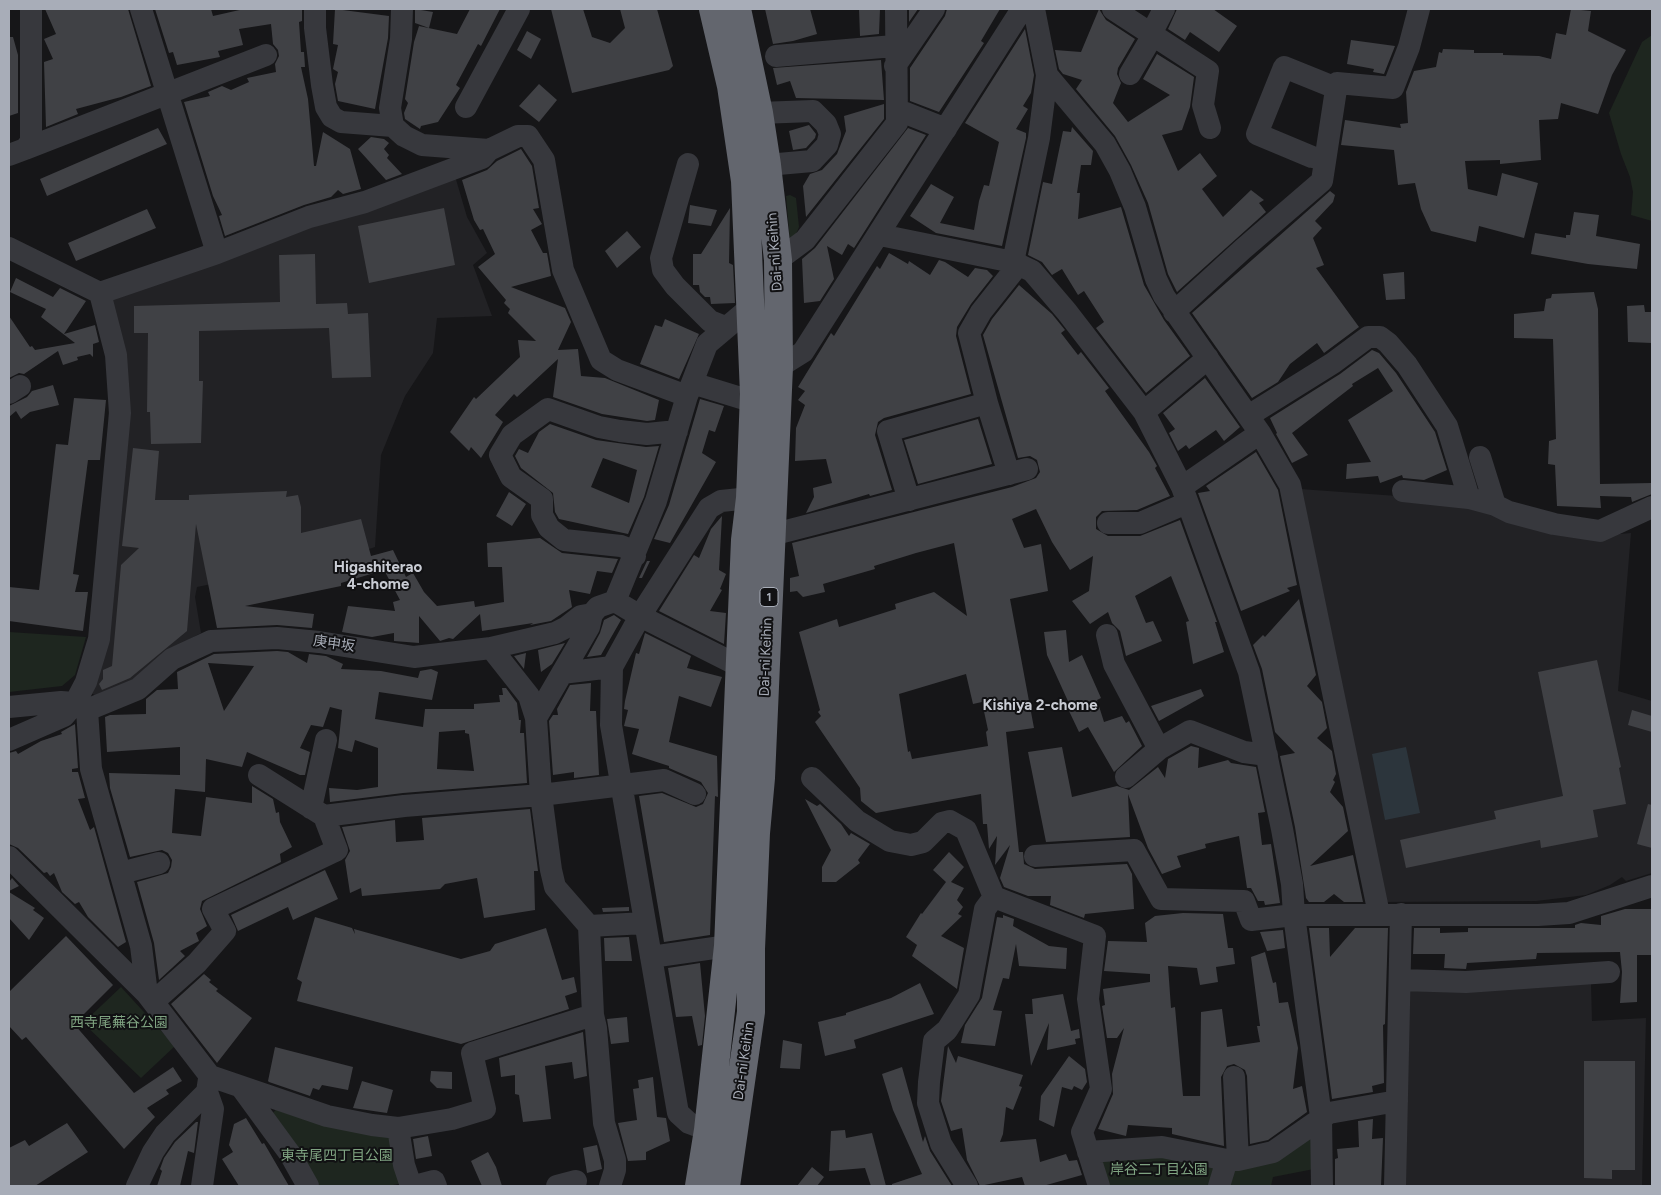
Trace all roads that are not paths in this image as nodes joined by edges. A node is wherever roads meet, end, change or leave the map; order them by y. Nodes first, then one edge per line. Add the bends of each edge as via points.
1 (32, 9) edge
2 (141, 9) edge
3 (315, 9) edge
4 (402, 9) edge
5 (519, 9) edge
6 (714, 9) edge
7 (737, 9) edge
8 (896, 9) edge
9 (934, 9) edge
10 (1022, 9) edge
11 (1034, 9) edge
12 (1114, 9) edge
13 (1164, 9) edge
14 (1419, 9) edge
15 (1152, 35) junction
16 (266, 55) dead end
17 (776, 56) dead end
18 (895, 56) junction
19 (1130, 74) dead end
20 (1047, 75) junction
21 (1336, 86) junction
22 (168, 93) junction
23 (466, 107) dead end
24 (898, 110) junction
25 (759, 113) junction
26 (393, 126) junction
27 (1210, 128) dead end
28 (946, 129) junction
29 (489, 150) junction
30 (17, 152) edge
31 (1325, 159) junction
32 (688, 164) dead end
33 (767, 166) junction
34 (880, 235) junction
35 (9, 248) edge
36 (218, 253) junction
37 (778, 260) junction
38 (1016, 263) junction
39 (100, 293) junction
40 (752, 306) junction
41 (1174, 312) junction
42 (725, 327) junction
43 (1208, 358) junction
44 (766, 369) junction
45 (690, 389) junction
46 (754, 402) junction
47 (987, 403) junction
48 (1144, 412) junction
49 (1254, 425) junction
50 (678, 431) junction
51 (1480, 457) dead end
52 (1403, 492) dead end
53 (1185, 495) junction
54 (750, 498) junction
55 (1469, 498) junction
56 (909, 500) junction
57 (1494, 505) junction
58 (1652, 506) edge
59 (1108, 523) dead end
60 (771, 535) junction
61 (634, 556) junction
62 (615, 601) junction
63 (592, 614) junction
64 (640, 616) junction
65 (1107, 635) dead end
66 (492, 648) junction
67 (739, 666) junction
68 (612, 667) junction
69 (562, 673) junction
70 (9, 707) edge
71 (81, 707) junction
72 (536, 718) junction
73 (9, 740) edge
74 (326, 740) dead end
75 (1160, 749) junction
76 (1267, 755) junction
77 (259, 775) dead end
78 (1126, 777) dead end
79 (812, 778) dead end
80 (621, 785) junction
81 (695, 794) dead end
82 (541, 795) junction
83 (317, 812) junction
84 (1035, 856) dead end
85 (9, 857) edge
86 (160, 863) dead end
87 (122, 874) junction
88 (1652, 886) edge
89 (994, 896) junction
90 (1379, 914) junction
91 (1401, 914) junction
92 (1294, 915) junction
93 (646, 923) junction
94 (589, 926) junction
95 (739, 948) junction
96 (651, 957) junction
97 (1608, 972) dead end
98 (1401, 980) junction
99 (150, 998) junction
100 (593, 1015) junction
101 (1234, 1077) dead end
102 (209, 1084) junction
103 (241, 1087) junction
104 (1397, 1101) junction
105 (1321, 1117) junction
106 (398, 1128) junction
107 (708, 1130) junction
108 (1088, 1152) junction
109 (1232, 1160) junction
110 (611, 1176) edge
111 (137, 1186) edge
112 (202, 1186) edge
113 (308, 1186) edge
114 (411, 1186) edge
115 (415, 1186) edge
116 (436, 1186) edge
117 (699, 1186) edge
118 (726, 1186) edge
119 (967, 1186) edge
120 (1099, 1186) edge
121 (1219, 1186) edge
122 (1322, 1186) edge
123 (1395, 1186) edge

1 - 30 street via 31,142
2 - 22 street
3 - 26 street via 323,92 332,117 341,122
4 - 26 street via 390,108
5 - 23 street
6 - 40 highway, Dai-ni Keihin / 1 via 731,86 745,180
7 - 25 highway, Dai-ni Keihin / 1
8 - 18 street
9 - 18 street
10 - 28 street
11 - 20 street
12 - 15 street
13 - 15 street
14 - 21 street via 1393,88
15 - 19 street
15 - 27 street via 1208,71 1203,105
16 - 22 street
17 - 18 street
18 - 24 street
20 - 38 street
20 - 41 street via 1105,144 1120,171 1135,207 1156,279
21 - 31 street
21 - 31 street via 1284,67 1257,134 1312,157
22 - 30 street
22 - 36 street
24 - 28 street
24 - 37 street via 897,123 805,240
25 - 33 highway, Dai-ni Keihin / 1
25 - 33 street via 813,111 826,124 830,134 827,145 812,161
26 - 29 street via 422,145
28 - 34 street
29 - 36 street via 482,158 365,202 309,217
29 - 45 street via 518,136 528,136 544,160 563,270 601,360 617,370
31 - 41 street via 1322,181
32 - 42 street via 661,258 663,270 710,321
33 - 37 highway, Dai-ni Keihin / 1
34 - 38 street
34 - 44 street via 803,352
35 - 39 street
36 - 39 street
37 - 44 highway, Dai-ni Keihin / 1
38 - 47 street via 969,333
38 - 48 street via 1032,271
39 - 71 street via 116,355 120,413 99,640
40 - 42 street
40 - 44 highway, Dai-ni Keihin / 1
41 - 43 street
42 - 45 street via 707,344
43 - 48 street
43 - 49 street
44 - 46 highway, Dai-ni Keihin / 1
44 - 60 highway, Dai-ni Keihin / 1
45 - 46 street
45 - 50 street
46 - 54 highway, Dai-ni Keihin / 1
47 - 56 street via 888,431
47 - 56 street via 1018,471
48 - 53 street
49 - 53 street
49 - 55 street via 1333,362 1368,338 1380,337 1407,365 1447,426
49 - 90 street via 1290,486
50 - 61 street
50 - 61 street via 648,434 620,431 548,409 512,435 500,455 511,477 542,499 542,515 549,528 564,540 621,546
51 - 57 street
52 - 55 street
53 - 59 street via 1140,523
53 - 76 street via 1249,672
54 - 64 street via 721,501 709,508
54 - 67 highway, Dai-ni Keihin / 1
55 - 57 street
56 - 60 street
57 - 58 street via 1554,524 1600,531
60 - 95 highway, Dai-ni Keihin / 1 via 761,778
61 - 62 street
62 - 63 street, 庚申坂 via 598,607
62 - 64 street
63 - 66 street, 庚申坂 via 581,616 556,633
63 - 69 street via 589,627
64 - 67 street
64 - 68 street
65 - 75 street via 1114,664
66 - 71 street, 庚申坂 via 414,657 277,638 211,641 172,659 138,689
66 - 72 street via 528,696
67 - 95 highway, Dai-ni Keihin / 1
68 - 69 street
68 - 80 street via 612,725
69 - 72 street
70 - 71 street via 61,702
71 - 73 street
71 - 87 street via 91,769
72 - 82 street
74 - 83 street
75 - 76 street via 1190,731 1244,752
75 - 78 street
76 - 92 street via 1292,884
77 - 83 street
79 - 89 street via 857,821 890,840 911,845 923,842 942,823 950,821 966,830
80 - 81 street via 664,780
80 - 82 street
80 - 93 street
82 - 83 street
82 - 94 street via 555,887
83 - 99 street via 337,850 213,908 224,931 197,963
84 - 92 street via 1134,850 1161,899 1244,901 1251,920
85 - 99 street
86 - 87 street
87 - 99 street via 141,946
88 - 91 street via 1569,913
89 - 108 street via 1094,936 1088,999 1101,1089 1082,1132
89 - 119 street via 985,909 969,995 947,1030 934,1041 928,1103 940,1144
90 - 91 street
90 - 92 street
91 - 98 street
92 - 105 street
93 - 94 street
93 - 96 street
94 - 100 street
95 - 96 street
95 - 107 highway, Dai-ni Keihin / 1
95 - 118 highway, Dai-ni Keihin / 1 via 751,1012
96 - 107 street via 678,1113 689,1123
97 - 98 street via 1466,982
98 - 104 street
99 - 102 street
100 - 106 street via 472,1053 485,1109 452,1119
100 - 110 street via 604,1123 615,1160
101 - 109 street
102 - 103 street
102 - 111 street via 165,1134
102 - 112 street via 213,1108
103 - 106 street via 327,1116
103 - 113 street via 290,1154
104 - 105 street via 1329,1112
104 - 123 street
105 - 109 street via 1273,1152
105 - 122 street
106 - 114 street
107 - 117 highway, Dai-ni Keihin / 1
108 - 109 street via 1162,1147
108 - 120 street
109 - 121 street
115 - 116 street via 434,1180

